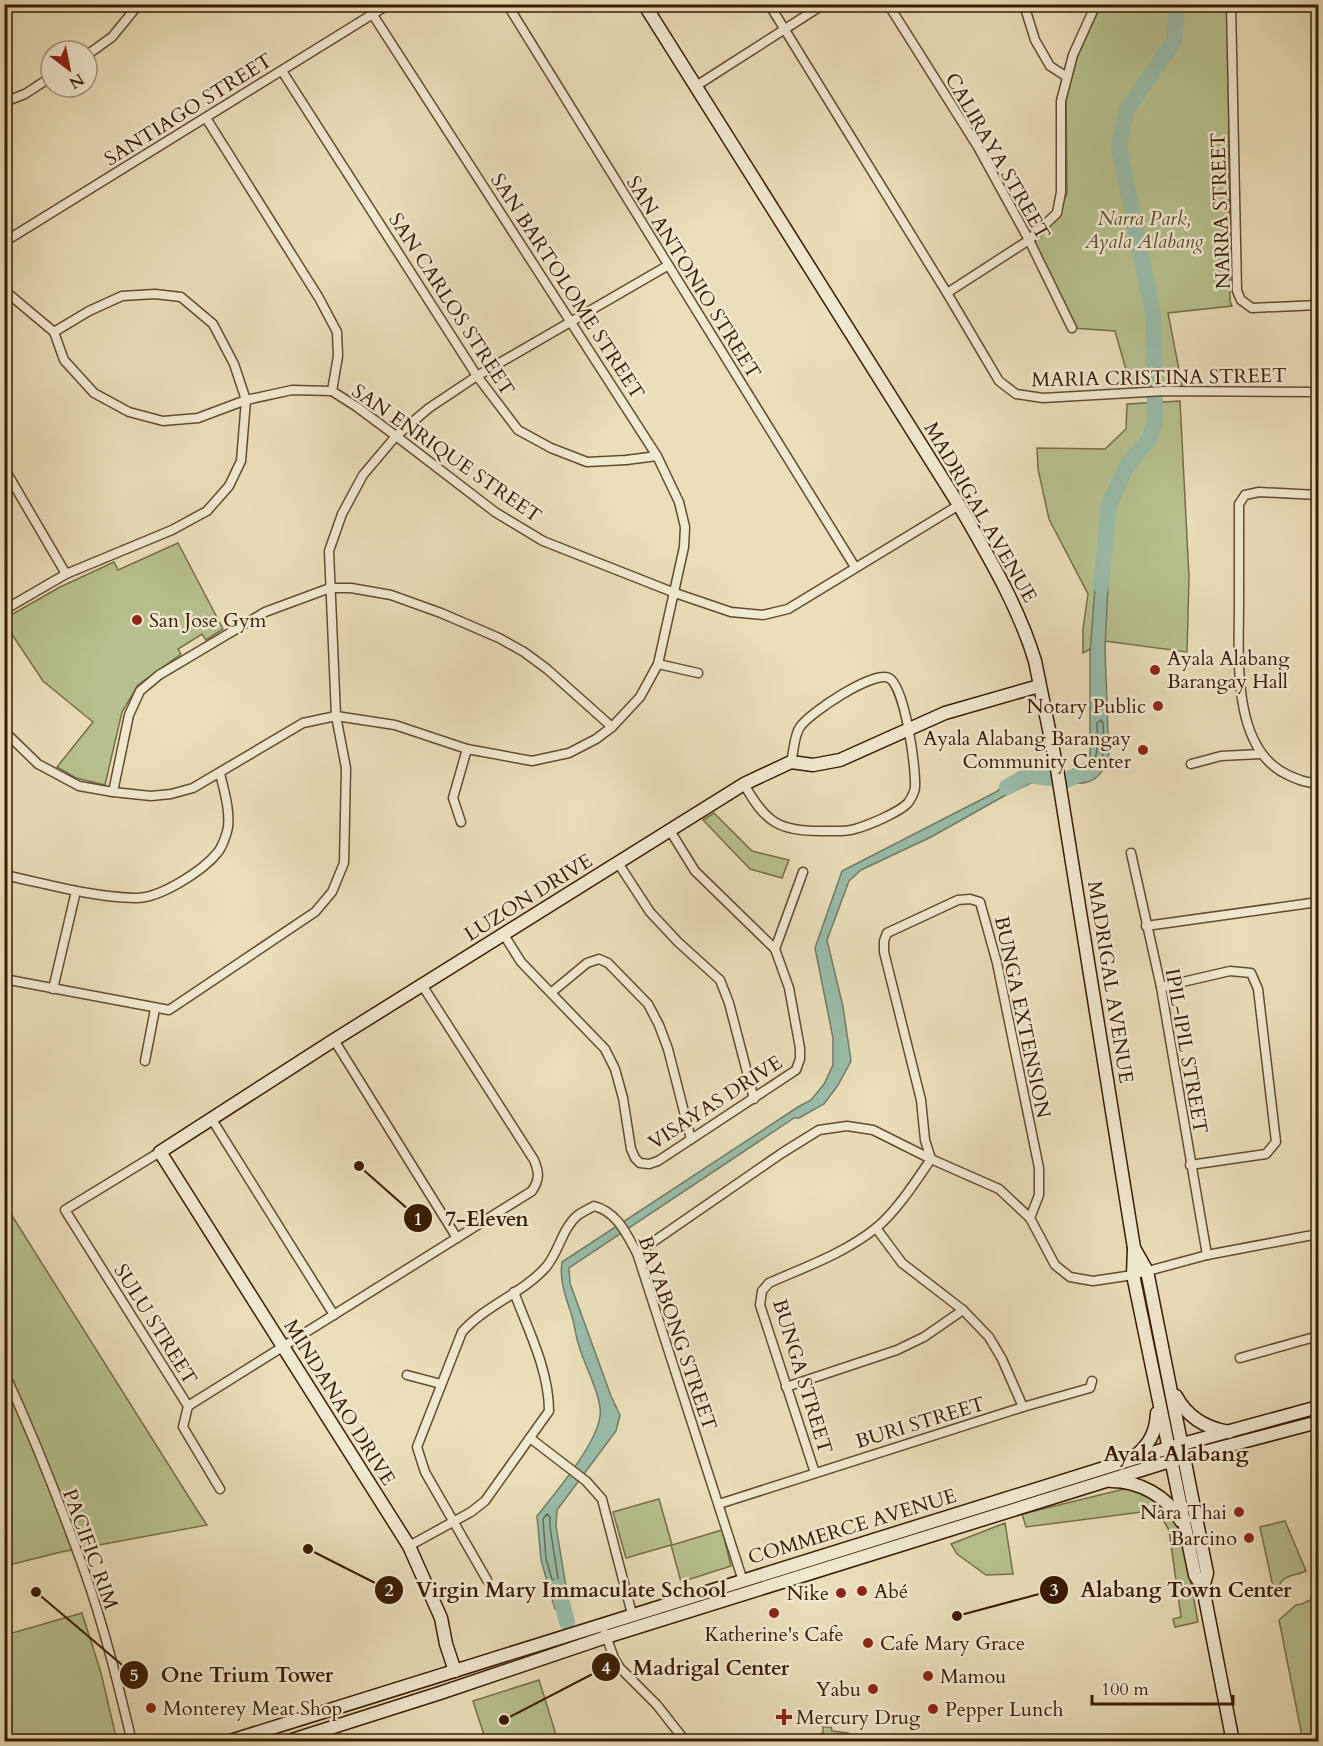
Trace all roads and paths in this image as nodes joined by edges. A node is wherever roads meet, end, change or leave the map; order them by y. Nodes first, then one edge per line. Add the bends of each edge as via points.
1 (139, 4) edge
2 (389, 4) edge
3 (507, 4) edge
4 (644, 4) edge
5 (769, 4) edge
6 (824, 4) edge
7 (888, 4) edge
8 (1096, 4) edge
9 (1231, 4) edge
10 (1024, 8) dead end
11 (374, 15) junction
12 (786, 30) junction
13 (99, 46) edge
14 (282, 71) junction
15 (1067, 77) junction
16 (39, 85) edge
17 (696, 86) junction
18 (4, 102) edge
19 (206, 118) junction
20 (1029, 240) junction
21 (4, 242) edge
22 (667, 267) junction
23 (4, 290) edge
24 (947, 292) junction
25 (1318, 305) edge
26 (572, 323) junction
27 (1072, 328) dead end
28 (54, 332) junction
29 (477, 376) junction
30 (332, 392) junction
31 (1318, 392) edge
32 (246, 400) junction
33 (396, 436) junction
34 (657, 456) junction
35 (4, 468) edge
36 (1318, 495) edge
37 (959, 505) junction
38 (855, 567) junction
39 (66, 574) junction
40 (330, 588) junction
41 (675, 593) junction
42 (4, 610) edge
43 (658, 664) junction
44 (698, 673) dead end
45 (1039, 686) junction
46 (336, 716) junction
47 (612, 727) junction
48 (909, 729) junction
49 (4, 731) edge
50 (467, 749) junction
51 (1260, 754) junction
52 (791, 762) junction
53 (1191, 764) dead end
54 (219, 773) junction
55 (1318, 783) edge
56 (744, 784) junction
57 (113, 792) junction
58 (461, 822) dead end
59 (669, 829) junction
60 (1131, 853) dead end
61 (618, 864) junction
62 (803, 872) dead end
63 (4, 874) edge
64 (76, 891) junction
65 (1318, 902) edge
66 (1146, 926) junction
67 (504, 935) junction
68 (774, 949) junction
69 (4, 979) edge
70 (422, 985) junction
71 (1161, 987) junction
72 (53, 989) junction
73 (552, 992) junction
74 (155, 1008) junction
75 (334, 1040) junction
76 (145, 1061) dead end
77 (754, 1099) junction
78 (211, 1118) junction
79 (692, 1139) junction
80 (160, 1152) junction
81 (931, 1160) junction
82 (1190, 1165) junction
83 (65, 1210) joint
84 (1030, 1218) junction
85 (876, 1228) junction
86 (1318, 1234) edge
87 (457, 1238) junction
88 (1134, 1248) junction
89 (637, 1253) junction
90 (1207, 1255) junction
91 (1147, 1271) junction
92 (1133, 1275) junction
93 (514, 1292) junction
94 (963, 1310) junction
95 (334, 1315) junction
96 (1318, 1336) edge
97 (283, 1347) junction
98 (1240, 1358) dead end
99 (4, 1372) edge
100 (407, 1375) dead end
101 (1092, 1381) dead end
102 (441, 1384) junction
103 (786, 1387) junction
104 (1172, 1388) junction
105 (1156, 1391) junction
106 (188, 1406) junction
107 (1023, 1407) junction
108 (1318, 1407) edge
109 (1318, 1422) edge
110 (1230, 1432) junction
111 (530, 1438) junction
112 (1183, 1451) junction
113 (1169, 1455) junction
114 (1127, 1462) junction
115 (815, 1473) junction
116 (1104, 1481) junction
117 (220, 1489) dead end
118 (719, 1504) junction
119 (453, 1521) junction
120 (1185, 1527) junction
121 (409, 1546) junction
122 (487, 1580) dead end
123 (743, 1581) junction
124 (1203, 1588) junction
125 (632, 1614) junction
126 (602, 1624) junction
127 (606, 1637) junction
128 (455, 1671) junction
129 (460, 1686) junction
130 (309, 1717) junction
131 (315, 1732) junction
132 (132, 1742) edge
133 (227, 1742) edge
134 (286, 1742) edge
135 (686, 1742) edge
136 (1233, 1742) edge

1 - 13 street via 112,37
2 - 11 street, SANTIAGO STREET
3 - 22 street, SAN ANTONIO STREET
4 - 17 street, MADRIGAL AVENUE
5 - 12 street, MARIA CRISTINA STREET
6 - 12 street
7 - 20 street, CALIRAYA STREET via 978,147
8 - 15 street
9 - 25 street, NARRA STREET via 1237,291 1252,308
10 - 15 street via 1035,40 1050,66
11 - 14 street, SANTIAGO STREET
11 - 26 street, SAN BARTOLOME STREET
12 - 17 street
12 - 24 street, MARIA CRISTINA STREET
14 - 19 street, SANTIAGO STREET
14 - 29 street, SAN CARLOS STREET
15 - 20 street via 1061,101 1061,192 1057,213
16 - 18 street
17 - 37 street, MADRIGAL AVENUE
19 - 21 street, SANTIAGO STREET
19 - 30 street via 337,332
20 - 24 street
20 - 27 street, CALIRAYA STREET
22 - 26 street
22 - 38 street, SAN ANTONIO STREET
23 - 28 street
24 - 31 street, MARIA CRISTINA STREET via 999,381 1016,394 1043,398 1164,391
26 - 29 street
26 - 34 street, SAN BARTOLOME STREET
28 - 32 street, SAN ENRIQUE STREET via 64,360 94,393 129,412 163,421 198,418
28 - 32 street via 122,296 182,297 213,324 234,364
29 - 33 street
29 - 34 street, SAN CARLOS STREET via 518,430 551,448 587,462
30 - 32 street, SAN ENRIQUE STREET via 292,390
30 - 33 street, SAN ENRIQUE STREET
32 - 39 street via 241,461 229,486 207,512
33 - 40 street via 363,475 342,514 328,551
33 - 41 street, SAN ENRIQUE STREET via 495,512 543,541
34 - 41 street, SAN BARTOLOME STREET via 679,502 685,526
35 - 39 street
36 - 51 street via 1258,492 1245,495 1239,504 1239,682
37 - 38 street, SAN ENRIQUE STREET
37 - 45 street, MADRIGAL AVENUE via 1007,589 1029,639
38 - 41 street, SAN ENRIQUE STREET via 788,609 763,615 731,612
39 - 42 street
40 - 46 street
40 - 47 street via 391,596 499,638 547,669
40 - 57 street via 265,612 159,675 140,691 129,715
41 - 43 street, SAN BARTOLOME STREET
43 - 44 street
43 - 47 street, SAN BARTOLOME STREET via 640,697
45 - 48 street, LUZON DRIVE via 945,713
45 - 88 street, MADRIGAL AVENUE via 1060,790
46 - 50 street, SAN BARTOLOME STREET via 395,724
46 - 54 street, SAN BARTOLOME STREET via 303,723
46 - 74 street via 346,768 344,863 332,892 315,912 169,1010
47 - 50 street, SAN BARTOLOME STREET via 569,753 532,761
48 - 52 street, LUZON DRIVE via 840,760 813,765
48 - 52 street via 892,679 883,675 866,680 813,713 799,727
48 - 56 street via 916,789 908,803 890,815 854,830 807,831 777,825 757,807
49 - 57 street, SAN BARTOLOME STREET via 38,764 79,786
50 - 58 street via 453,798
51 - 53 street via 1221,756
51 - 55 street via 1281,772 1306,783
52 - 56 street, LUZON DRIVE
54 - 57 street, SAN BARTOLOME STREET via 193,788 171,794
54 - 64 street via 228,809 228,829 219,852 190,877 138,898
56 - 59 street, LUZON DRIVE
59 - 61 street, LUZON DRIVE
59 - 68 street, VISAYAS DRIVE via 694,871
60 - 66 street, IPIL-IPIL STREET
61 - 67 street, LUZON DRIVE
61 - 77 street via 650,912 720,980
62 - 68 street
63 - 64 street
64 - 72 street
65 - 66 street
66 - 71 street, IPIL-IPIL STREET
67 - 70 street, LUZON DRIVE
67 - 73 street, VISAYAS DRIVE via 521,962
68 - 77 street, VISAYAS DRIVE via 789,988 800,1059 796,1070
69 - 72 street
70 - 75 street, LUZON DRIVE
70 - 87 street via 534,1160 539,1177 532,1191
71 - 82 street, IPIL-IPIL STREET
71 - 82 street via 1230,971 1251,973 1258,989 1276,1142 1266,1154
72 - 74 street
73 - 79 street, VISAYAS DRIVE via 605,1049 623,1098 635,1158 649,1164
73 - 79 street via 587,963 599,959 608,963 648,1004 668,1050
74 - 76 street
75 - 78 street, LUZON DRIVE
75 - 87 street
77 - 79 street, VISAYAS DRIVE
78 - 80 street, LUZON DRIVE
78 - 95 street
80 - 83 street, LUZON DRIVE
80 - 97 street, MINDANAO DRIVE
81 - 84 street via 999,1190
81 - 84 street, BUNGA EXTENSION via 884,941 887,933 958,900 970,899 980,902 989,933 1039,1168 1039,1195
81 - 85 street, BUNGA STREET
81 - 89 street via 873,1130 847,1126 819,1130
82 - 90 street, IPIL-IPIL STREET
83 - 106 street, SULU STREET
84 - 92 street via 1055,1265 1071,1276 1093,1281
85 - 94 street via 902,1263
85 - 103 street, BUNGA STREET via 830,1256 769,1283 762,1292 760,1305
86 - 90 street
87 - 95 street
88 - 91 street, MADRIGAL AVENUE
88 - 92 street, MADRIGAL AVENUE
89 - 93 street, BAYABONG STREET via 617,1220 594,1206 577,1216 548,1265
89 - 118 street, BAYABONG STREET
90 - 91 street
91 - 92 street
91 - 104 street, MADRIGAL AVENUE
92 - 105 street, MADRIGAL AVENUE
93 - 102 street, BAYABONG STREET via 462,1332
93 - 111 street via 549,1396 549,1411
94 - 103 street via 897,1350
94 - 107 street via 989,1337
95 - 97 street
96 - 98 street
97 - 106 street
97 - 121 street, MINDANAO DRIVE
99 - 132 street, PACIFIC RIM via 84,1571
100 - 102 street
101 - 107 street, BURI STREET via 1090,1388
102 - 119 street, BAYABONG STREET via 417,1447 425,1472
103 - 115 street, BUNGA STREET
104 - 110 street via 1196,1419
104 - 112 street, MADRIGAL AVENUE
105 - 113 street, MADRIGAL AVENUE
105 - 114 street via 1157,1416 1152,1438
106 - 117 street, SULU STREET via 183,1427
107 - 115 street, BURI STREET
108 - 110 street, COMMERCE AVENUE
109 - 112 street, COMMERCE AVENUE
110 - 112 street, COMMERCE AVENUE
111 - 119 street via 485,1501
111 - 125 street via 586,1481 602,1499
112 - 113 street, COMMERCE AVENUE
112 - 124 street, MADRIGAL AVENUE via 1207,1573
113 - 114 street, COMMERCE AVENUE
113 - 116 street, COMMERCE AVENUE
113 - 120 street, MADRIGAL AVENUE
114 - 123 street, COMMERCE AVENUE
115 - 118 street, BURI STREET
116 - 120 street via 1132,1484 1158,1496
116 - 127 street, COMMERCE AVENUE
118 - 123 street, BAYABONG STREET
119 - 121 street
119 - 122 street, BAYABONG STREET
120 - 124 street, MADRIGAL AVENUE via 1195,1575
121 - 128 street, MINDANAO DRIVE via 441,1617
123 - 125 street, COMMERCE AVENUE
124 - 136 street, MADRIGAL AVENUE
125 - 126 street, COMMERCE AVENUE
126 - 127 street
126 - 128 street, COMMERCE AVENUE
127 - 129 street, COMMERCE AVENUE
127 - 135 street via 620,1668 649,1696
128 - 129 street, MINDANAO DRIVE
128 - 130 street, COMMERCE AVENUE
129 - 131 street, COMMERCE AVENUE
130 - 131 street
130 - 133 street, COMMERCE AVENUE
131 - 134 street, COMMERCE AVENUE

